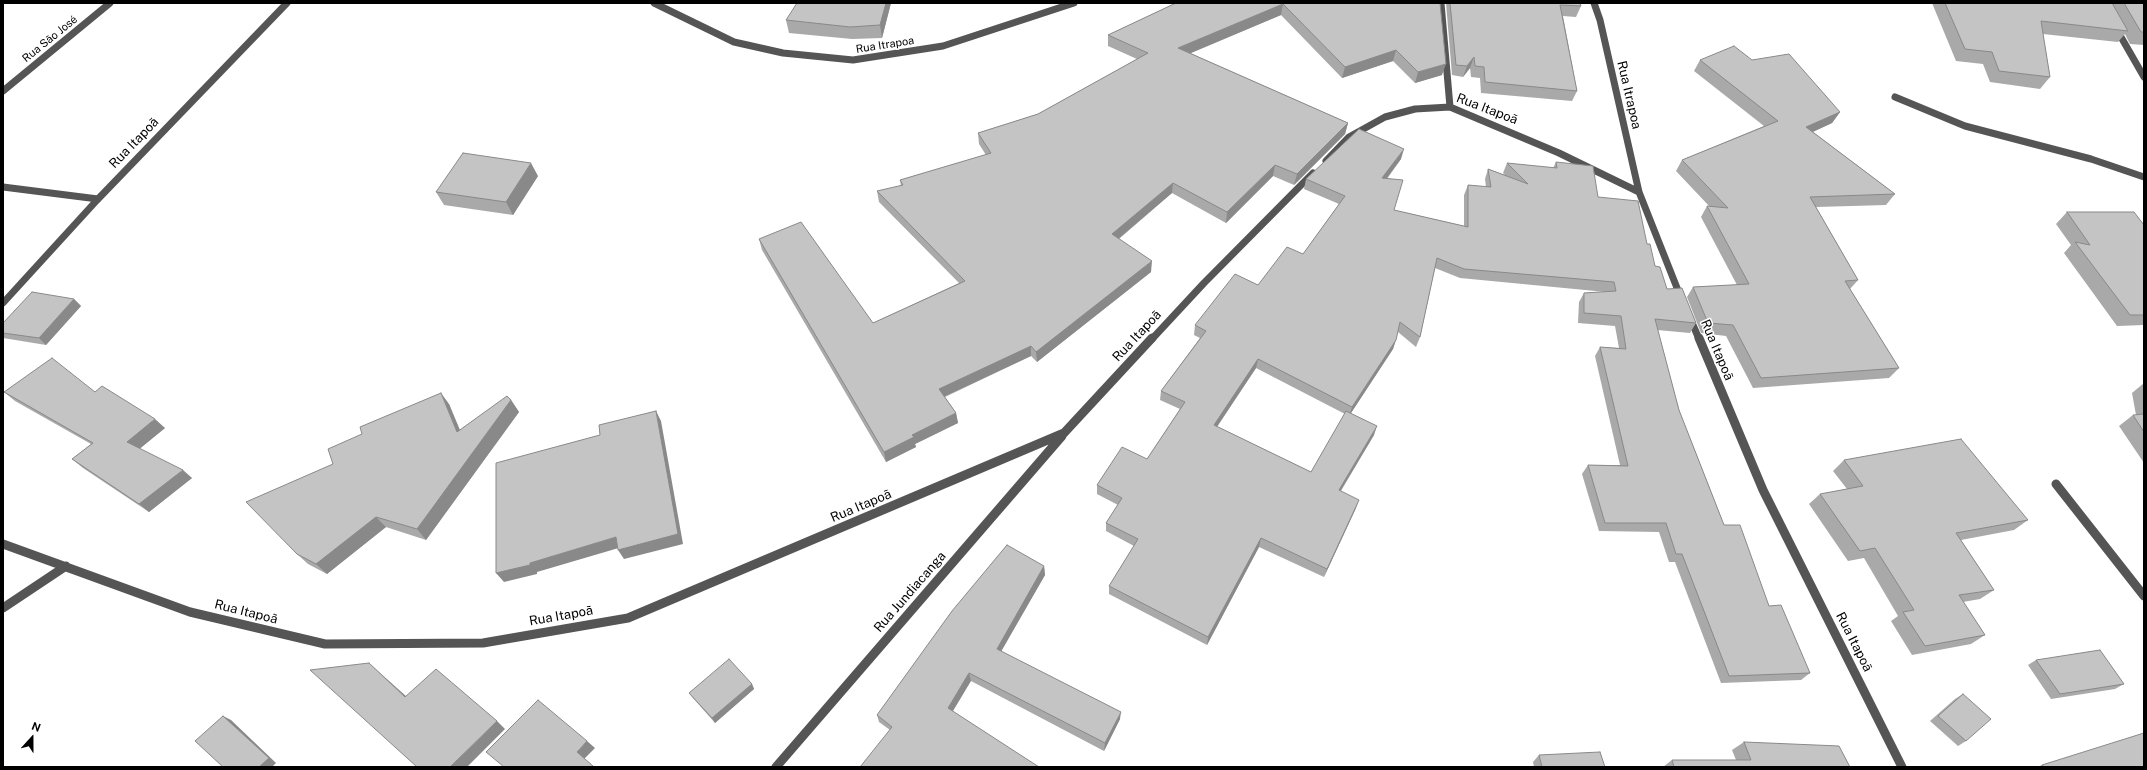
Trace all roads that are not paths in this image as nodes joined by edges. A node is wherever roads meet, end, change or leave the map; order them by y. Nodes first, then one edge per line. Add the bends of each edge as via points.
1 (110, 3) edge
2 (287, 3) edge
3 (654, 3) edge
4 (1074, 3) edge
5 (1441, 3) edge
6 (1594, 3) edge
7 (2113, 23) edge
8 (2144, 77) edge
9 (3, 91) edge
10 (1895, 97) dead end
11 (1450, 108) junction
12 (2144, 177) edge
13 (3, 187) edge
14 (1639, 192) junction
15 (98, 199) junction
16 (3, 303) edge
17 (1064, 434) junction
18 (2056, 484) dead end
19 (3, 544) edge
20 (66, 566) junction
21 (2144, 596) edge
22 (3, 608) edge
23 (776, 767) edge
24 (1902, 767) edge

1 - 9 street, Rua São José
2 - 15 street, Rua Itapoã
3 - 4 street, Rua Itrapoa via 734,42 784,53 853,60 943,46
5 - 11 street
6 - 14 street, Rua Itrapoa
7 - 8 street
10 - 12 street via 1965,126 2091,159
11 - 14 street, Rua Itapoã via 1559,153
11 - 17 street, Rua Itapoã via 1415,109 1386,117 1349,137 1204,283
13 - 15 street
14 - 24 street, Rua Itapoã via 1691,322 1764,490
15 - 16 street, Rua Itapoã
17 - 20 street, Rua Itapoã via 628,618 483,643 325,644 190,612
17 - 23 street, Rua Jundiacanga
18 - 21 street
19 - 20 street, Rua Itapoã
20 - 22 street

